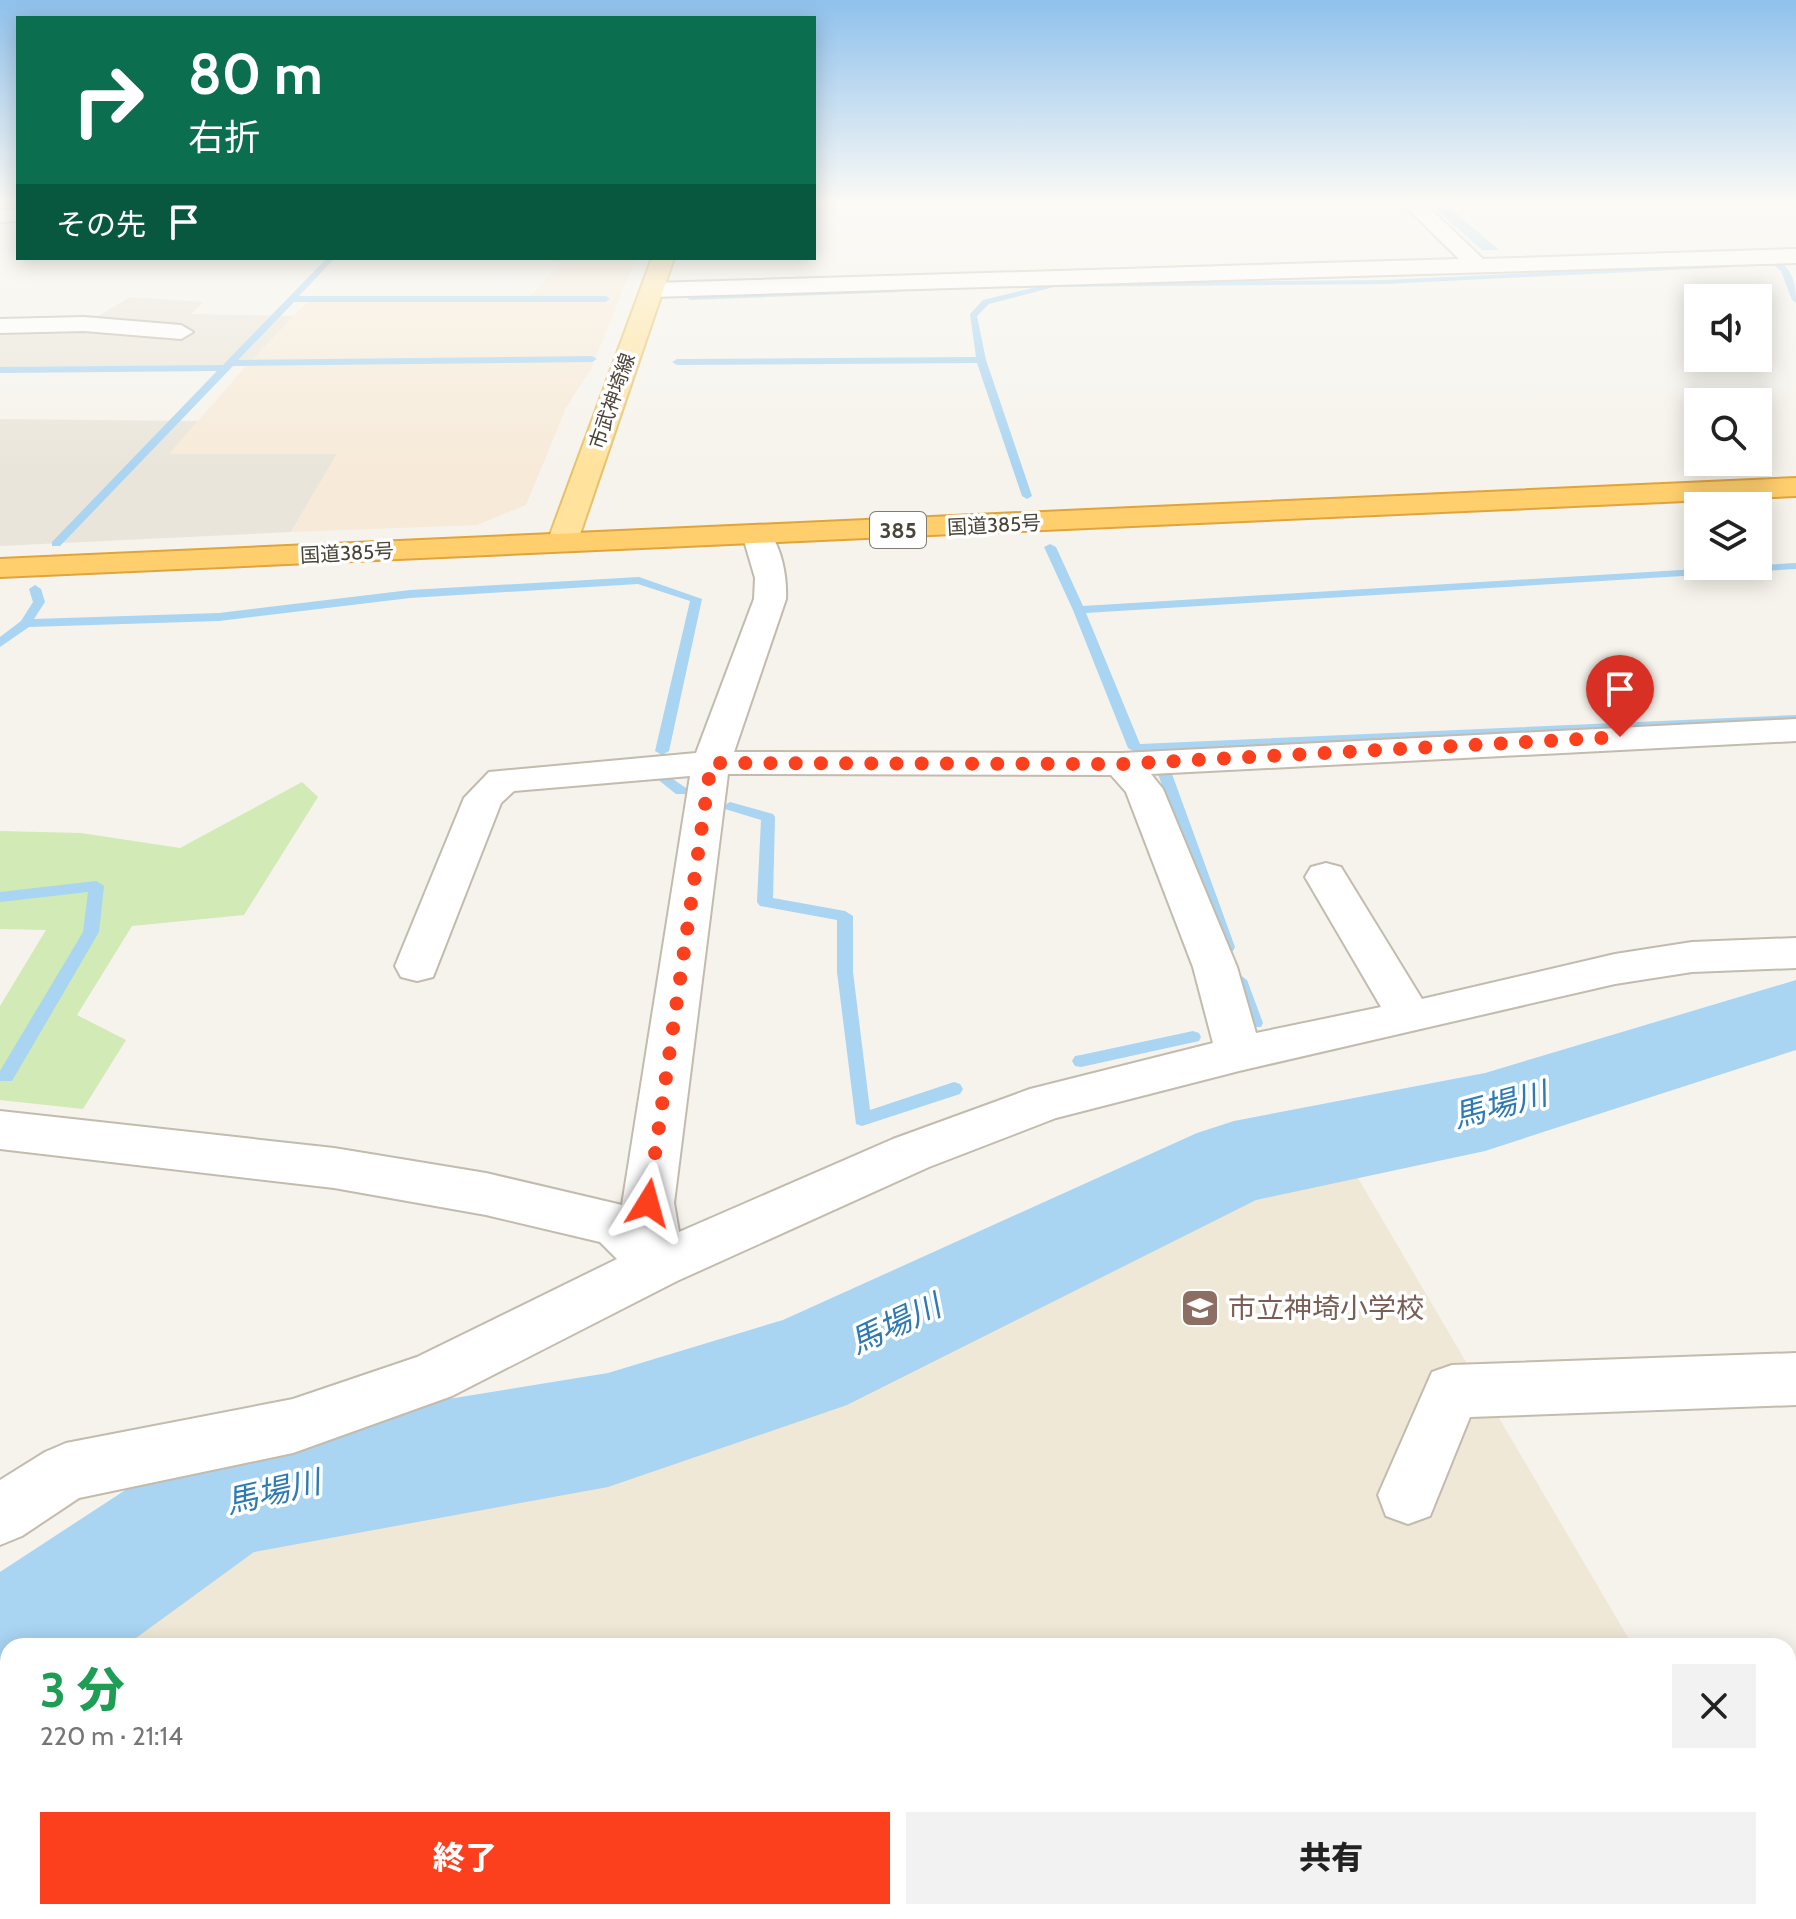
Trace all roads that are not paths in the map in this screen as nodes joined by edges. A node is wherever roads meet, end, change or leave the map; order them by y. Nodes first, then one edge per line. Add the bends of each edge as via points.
1 (651, 290) edge
2 (0, 326) edge
3 (181, 332) dead end
4 (1796, 487) edge
5 (758, 537) junction
6 (562, 543) junction
7 (0, 568) edge
8 (1796, 730) edge
9 (711, 763) junction
10 (1122, 764) junction
11 (1326, 877) dead end
12 (1792, 961) edge
13 (417, 966) dead end
14 (1410, 1018) junction
15 (1239, 1054) junction
16 (0, 1130) edge
17 (658, 1265) junction
18 (1796, 1379) edge
19 (1408, 1495) dead end
20 (0, 1515) edge

1 - 6 main road, 市武神埼線
2 - 3 street via 84,324
4 - 5 highway, 国道385号 / 385
5 - 6 highway, 国道385号 / 385
5 - 9 street via 771,578 770,599
6 - 7 highway, 国道385号 / 385
8 - 10 street
9 - 10 street
9 - 13 street via 503,780 483,798
9 - 17 street via 648,1203
10 - 15 street via 1144,789 1215,967
11 - 14 street
12 - 14 street via 1692,957 1615,969
14 - 15 street
15 - 17 street via 1047,1102 911,1153
16 - 17 street via 334,1168 486,1194 616,1224
17 - 20 street via 432,1378 293,1426 66,1472
18 - 19 street via 1452,1391

